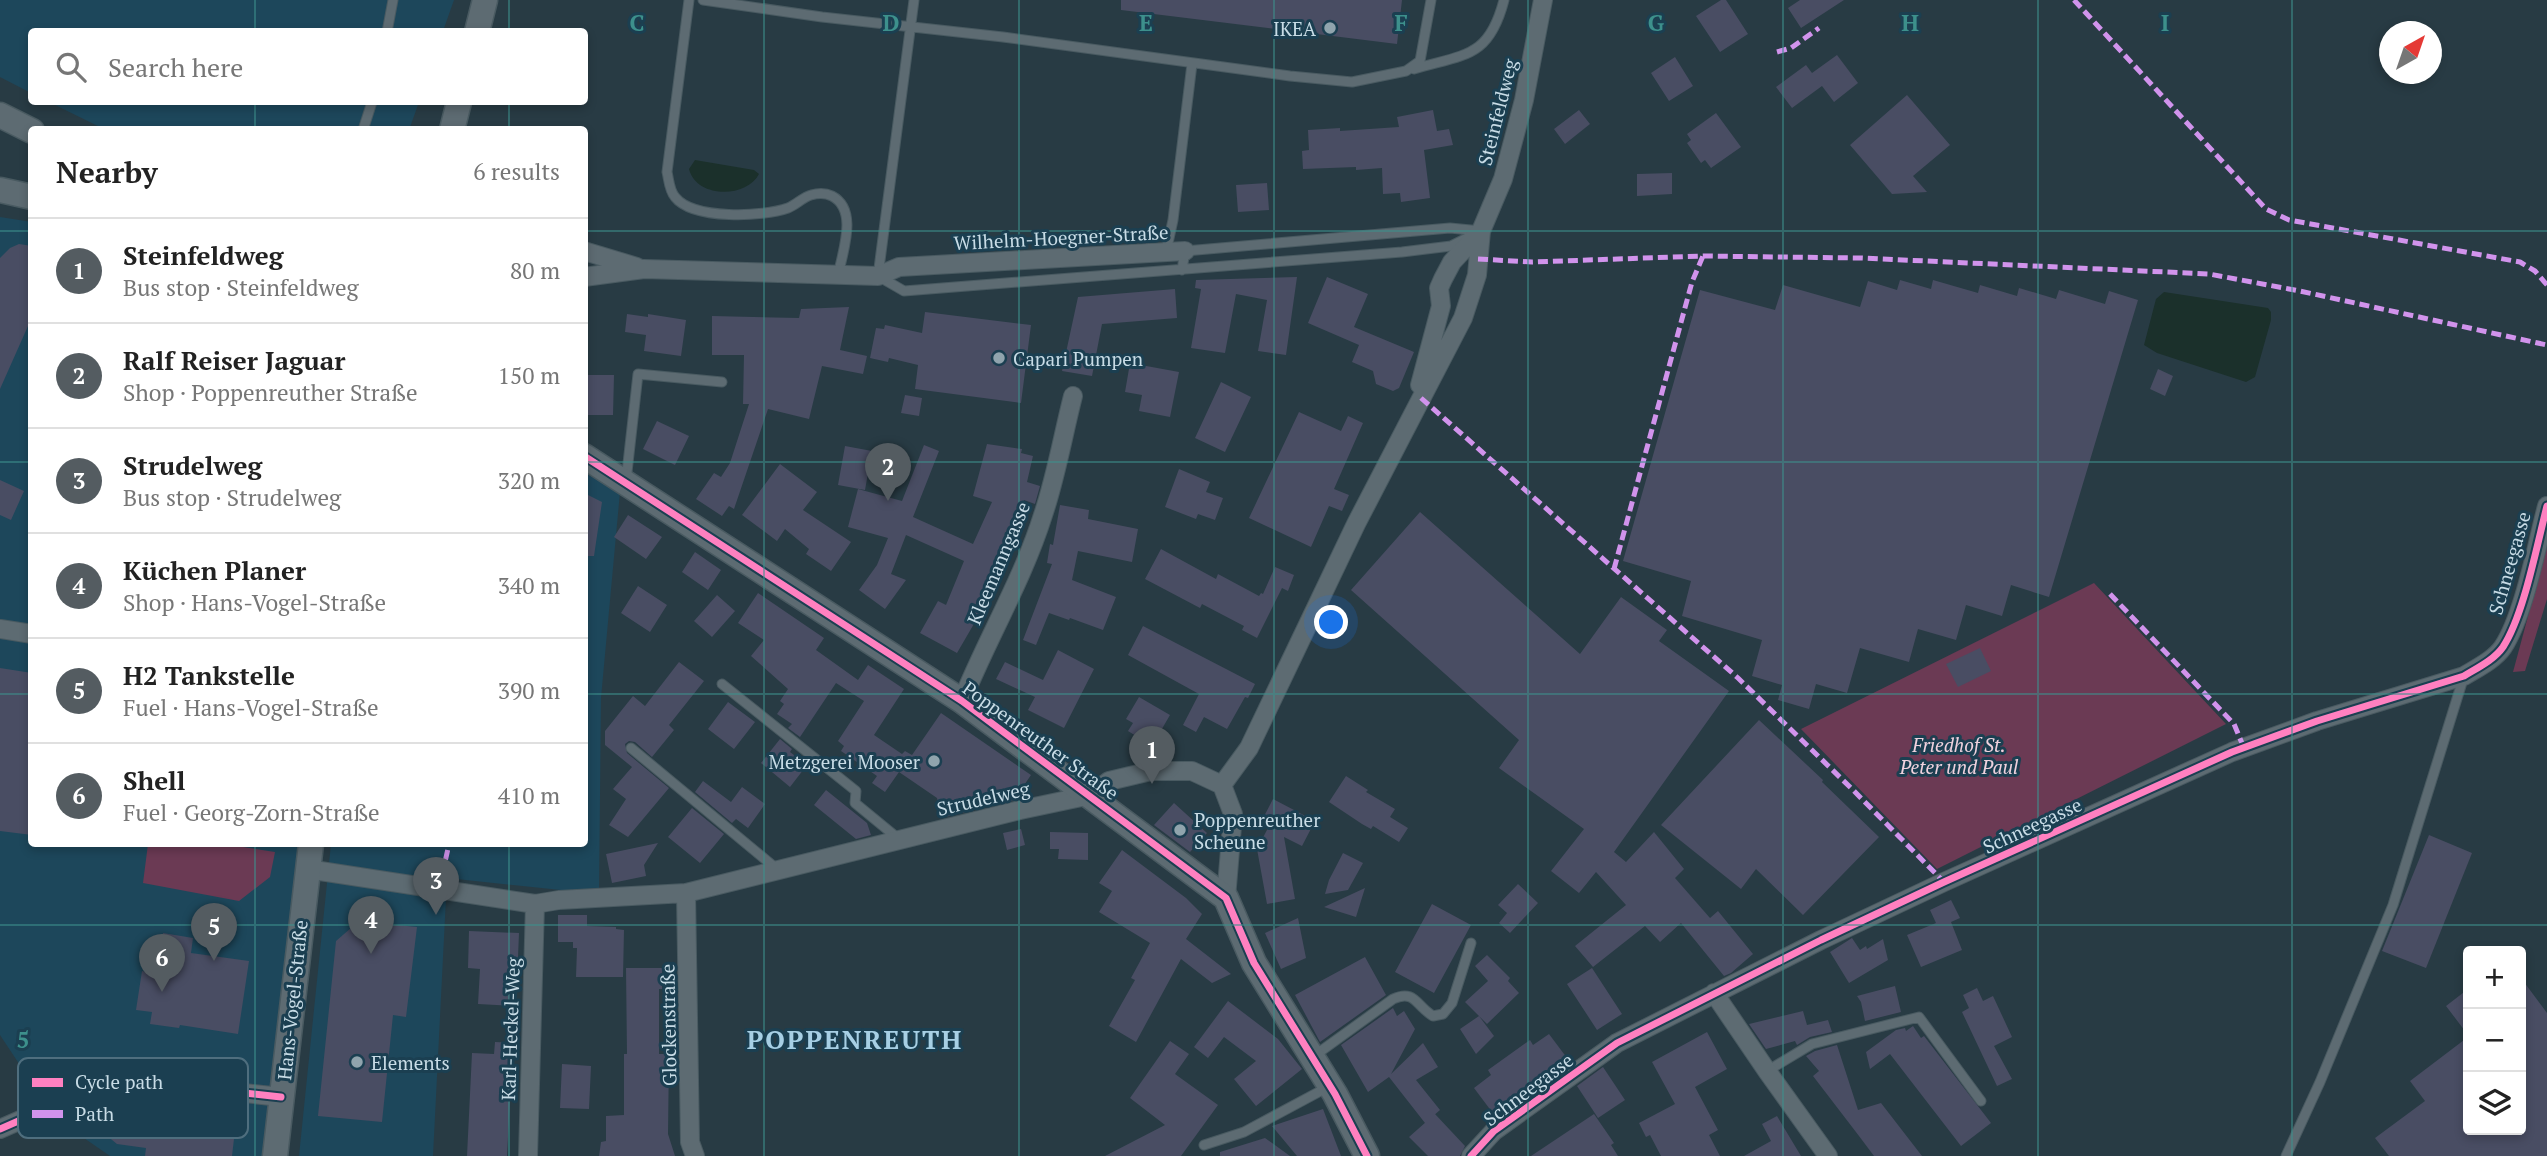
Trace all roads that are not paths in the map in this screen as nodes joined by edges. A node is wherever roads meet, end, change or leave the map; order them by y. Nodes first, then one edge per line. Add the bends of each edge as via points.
1 (393, 0) edge
2 (485, 0) edge
3 (689, 0) edge
4 (703, 0) edge
5 (914, 0) edge
6 (1431, 0) edge
7 (1504, 0) edge
8 (1543, 0) edge
9 (910, 26) junction
10 (388, 28) edge
11 (478, 28) edge
12 (1192, 64) junction
13 (1406, 71) junction
14 (371, 105) edge
15 (458, 105) edge
16 (0, 115) edge
17 (364, 126) edge
18 (453, 126) edge
19 (28, 129) edge
20 (0, 190) edge
21 (28, 196) edge
22 (1481, 231) junction
23 (1166, 251) junction
24 (1185, 251) junction
25 (588, 252) edge
26 (644, 270) junction
27 (1182, 270) junction
28 (838, 276) junction
29 (878, 276) junction
30 (588, 277) edge
31 (722, 382) dead end
32 (1073, 396) dead end
33 (1421, 398) junction
34 (588, 459) edge
35 (626, 483) junction
36 (2547, 506) edge
37 (0, 614) edge
38 (15, 631) edge
39 (2464, 676) junction
40 (722, 684) dead end
41 (962, 701) junction
42 (631, 748) dead end
43 (1222, 785) junction
44 (1091, 795) junction
45 (900, 840) junction
46 (311, 847) edge
47 (307, 869) junction
48 (779, 870) junction
49 (686, 893) junction
50 (1226, 898) junction
51 (535, 904) junction
52 (1471, 943) dead end
53 (1714, 993) junction
54 (1312, 1057) junction
55 (1767, 1071) junction
56 (1330, 1086) junction
57 (248, 1093) edge
58 (281, 1097) junction
59 (1981, 1101) dead end
60 (18, 1121) edge
61 (0, 1129) edge
62 (1204, 1145) dead end
63 (275, 1156) edge
64 (528, 1156) edge
65 (695, 1156) edge
66 (1367, 1156) edge
67 (1471, 1156) edge
68 (1828, 1156) edge
69 (2286, 1156) edge

1 - 10 lane
2 - 11 street
3 - 28 lane via 667,172 674,196 682,204 708,213 764,214 790,208 810,195 834,197 845,210 847,225
4 - 9 lane
5 - 9 lane
6 - 13 lane via 1420,61
7 - 13 lane via 1488,40 1472,52
8 - 22 street, Steinfeldweg via 1503,179
9 - 12 lane
9 - 29 lane
12 - 13 lane via 1352,82
12 - 23 lane
14 - 17 lane
15 - 18 street
16 - 19 street
20 - 21 street
22 - 24 lane, Wilhelm-Hoegner-Straße via 1450,228
22 - 27 lane via 1451,246
22 - 33 street, Steinfeldweg via 1477,275 1463,318
22 - 33 street, Steinfeldweg via 1452,262 1439,288 1441,306 1422,374
23 - 24 street, Wilhelm-Hoegner-Straße
23 - 29 street, Wilhelm-Hoegner-Straße via 899,267
24 - 27 lane
25 - 26 street, Wilhelm-Hoegner-Straße
26 - 28 street, Wilhelm-Hoegner-Straße
26 - 30 street, Wilhelm-Hoegner-Straße
27 - 29 lane via 904,291
28 - 29 street, Wilhelm-Hoegner-Straße
31 - 35 lane via 638,374
32 - 41 street, Kleemanngasse via 1043,515
33 - 43 street, Steinfeldweg via 1249,748
34 - 35 street, Poppenreuther Straße
35 - 41 street, Poppenreuther Straße
36 - 39 street, Schneegasse via 2514,624 2502,648
37 - 38 street
39 - 53 street, Schneegasse via 2232,752 1944,882
39 - 69 lane via 2393,905
40 - 45 lane via 856,791 855,803
41 - 44 street, Poppenreuther Straße
42 - 48 lane
43 - 44 street via 1192,771 1151,771 1109,781
43 - 50 street via 1233,814
44 - 45 street, Strudelweg
44 - 50 street, Poppenreuther Straße
45 - 48 street, Strudelweg
46 - 47 street, Hans-Vogel-Straße
47 - 51 street, Strudelweg
47 - 58 street, Hans-Vogel-Straße
48 - 49 street, Strudelweg
49 - 51 street, Strudelweg
49 - 65 street, Glockenstraße via 690,1142
50 - 54 street, Poppenreuther Straße via 1254,963
51 - 64 street, Karl-Heckel-Weg
52 - 54 lane via 1452,1003 1443,1014 1433,1016 1413,997 1403,995
53 - 55 street
53 - 67 street, Schneegasse via 1617,1044 1494,1131
54 - 56 street, Poppenreuther Straße
55 - 59 lane via 1812,1044 1919,1017
55 - 68 street
56 - 62 lane via 1244,1132
56 - 66 street, Poppenreuther Straße
57 - 58 street
58 - 63 street, Hans-Vogel-Straße
60 - 61 street

